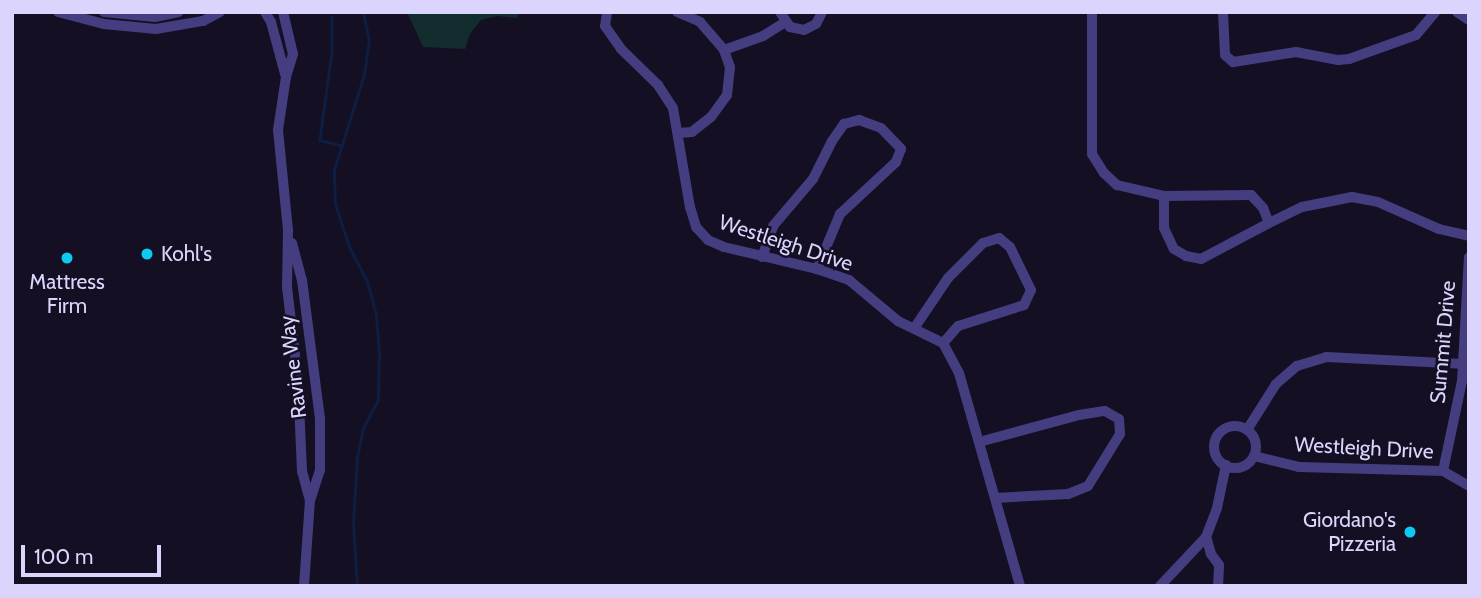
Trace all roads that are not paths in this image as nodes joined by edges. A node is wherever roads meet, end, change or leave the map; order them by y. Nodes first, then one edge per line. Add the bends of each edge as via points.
1 (58, 12) edge
2 (104, 12) edge
3 (178, 12) edge
4 (220, 12) edge
5 (265, 12) edge
6 (283, 12) edge
7 (607, 12) edge
8 (677, 12) edge
9 (822, 12) edge
10 (1092, 12) edge
11 (1223, 12) edge
12 (1435, 12) edge
13 (1457, 12) edge
14 (782, 17) edge
15 (1469, 20) edge
16 (724, 50) junction
17 (286, 77) junction
18 (679, 133) junction
19 (1164, 196) junction
20 (1269, 223) junction
21 (288, 230) junction
22 (1469, 236) edge
23 (762, 257) junction
24 (1469, 257) edge
25 (817, 269) junction
26 (915, 327) junction
27 (943, 343) junction
28 (1462, 364) junction
29 (1247, 430) junction
30 (979, 442) junction
31 (1254, 456) junction
32 (1226, 466) junction
33 (1443, 471) junction
34 (1469, 486) edge
35 (995, 498) junction
36 (310, 500) junction
37 (1206, 537) junction
38 (304, 586) edge
39 (1020, 586) edge
40 (1160, 586) edge
41 (1218, 586) edge

1 - 4 street via 104,24 156,29 203,21
2 - 3 street via 155,17
5 - 17 street, Ravine Way
6 - 17 street, Ravine Way via 293,54
7 - 18 street, Westleigh Drive via 605,26 668,98
8 - 16 street via 700,22
9 - 14 street via 816,23 804,30
10 - 19 street via 1092,154 1117,186
11 - 12 street via 1225,55 1233,62 1296,52 1349,59 1416,35
13 - 15 street
14 - 16 street via 763,36
16 - 18 street via 730,66 727,95 692,132
17 - 21 street, Ravine Way via 278,130
18 - 23 street, Westleigh Drive via 696,227 708,240
19 - 20 street via 1251,195
19 - 20 street via 1164,228 1174,249 1186,256 1201,259
20 - 22 street via 1302,207 1352,197
21 - 36 street, Ravine Way via 287,287 302,471
21 - 36 street, Ravine Way via 302,280 320,419 320,470
23 - 25 street, Westleigh Drive
23 - 25 street via 773,226 813,179 844,124 859,120 881,128 901,149 896,162 840,214
24 - 28 street, Summit Drive
25 - 26 street, Westleigh Drive via 849,281 898,321
26 - 27 street, Westleigh Drive
26 - 27 street via 948,278 983,243 999,238 1010,247 1031,290 1024,305 958,326
27 - 30 street via 959,373
28 - 29 street via 1326,357 1297,366 1276,384
28 - 33 street, Summit Drive via 1458,409
29 - 31 street via 1256,445
29 - 32 street via 1228,428 1217,439 1216,454
30 - 35 street
30 - 35 street via 1079,415 1105,411 1119,419 1120,434 1088,486 1068,494
31 - 32 street via 1242,467
31 - 33 street, Westleigh Drive via 1299,467
32 - 37 street
33 - 34 street, Westleigh Drive
35 - 39 street
36 - 38 street, Ravine Way
37 - 40 street
37 - 41 street via 1219,565

